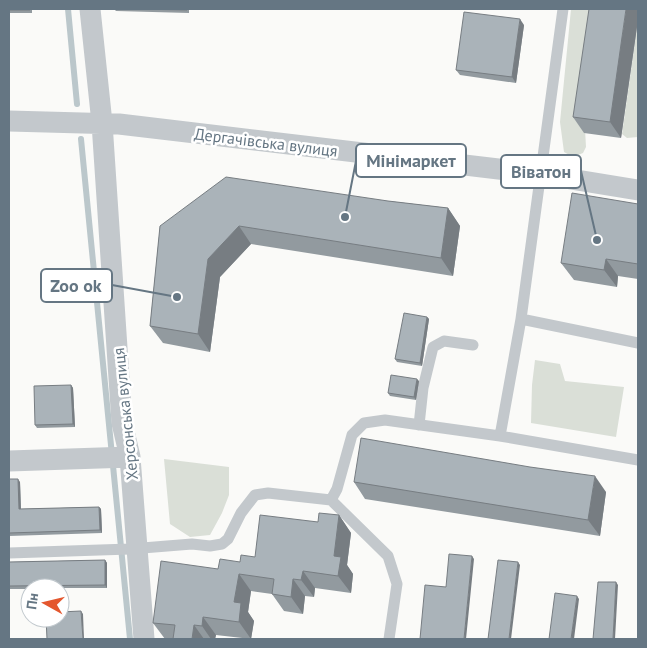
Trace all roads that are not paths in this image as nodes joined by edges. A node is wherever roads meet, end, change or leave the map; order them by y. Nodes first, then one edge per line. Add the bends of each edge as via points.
1 (90, 9) edge
2 (563, 9) edge
3 (9, 120) edge
4 (102, 123) junction
5 (540, 174) junction
6 (638, 190) edge
7 (521, 319) junction
8 (638, 344) edge
9 (473, 345) dead end
10 (418, 425) junction
11 (500, 436) junction
12 (126, 457) junction
13 (638, 460) edge
14 (9, 461) edge
15 (330, 500) junction
16 (133, 548) junction
17 (9, 552) edge
18 (144, 639) edge
19 (389, 639) edge

1 - 4 street, Херсонська вулиця
2 - 5 lane
3 - 4 street, Дергачівська вулиця
4 - 5 street, Дергачівська вулиця
4 - 12 street, Херсонська вулиця
5 - 6 street, Дергачівська вулиця
5 - 7 lane
7 - 8 lane
7 - 11 lane
9 - 10 lane via 444,341 434,347 423,388
10 - 11 lane
10 - 15 lane via 385,420 364,423 352,435 337,489
11 - 13 lane
12 - 14 street
12 - 16 street, Херсонська вулиця
15 - 16 lane via 268,493 255,496 222,544
15 - 19 lane via 388,556 397,584
16 - 17 lane
16 - 18 street, Херсонська вулиця

